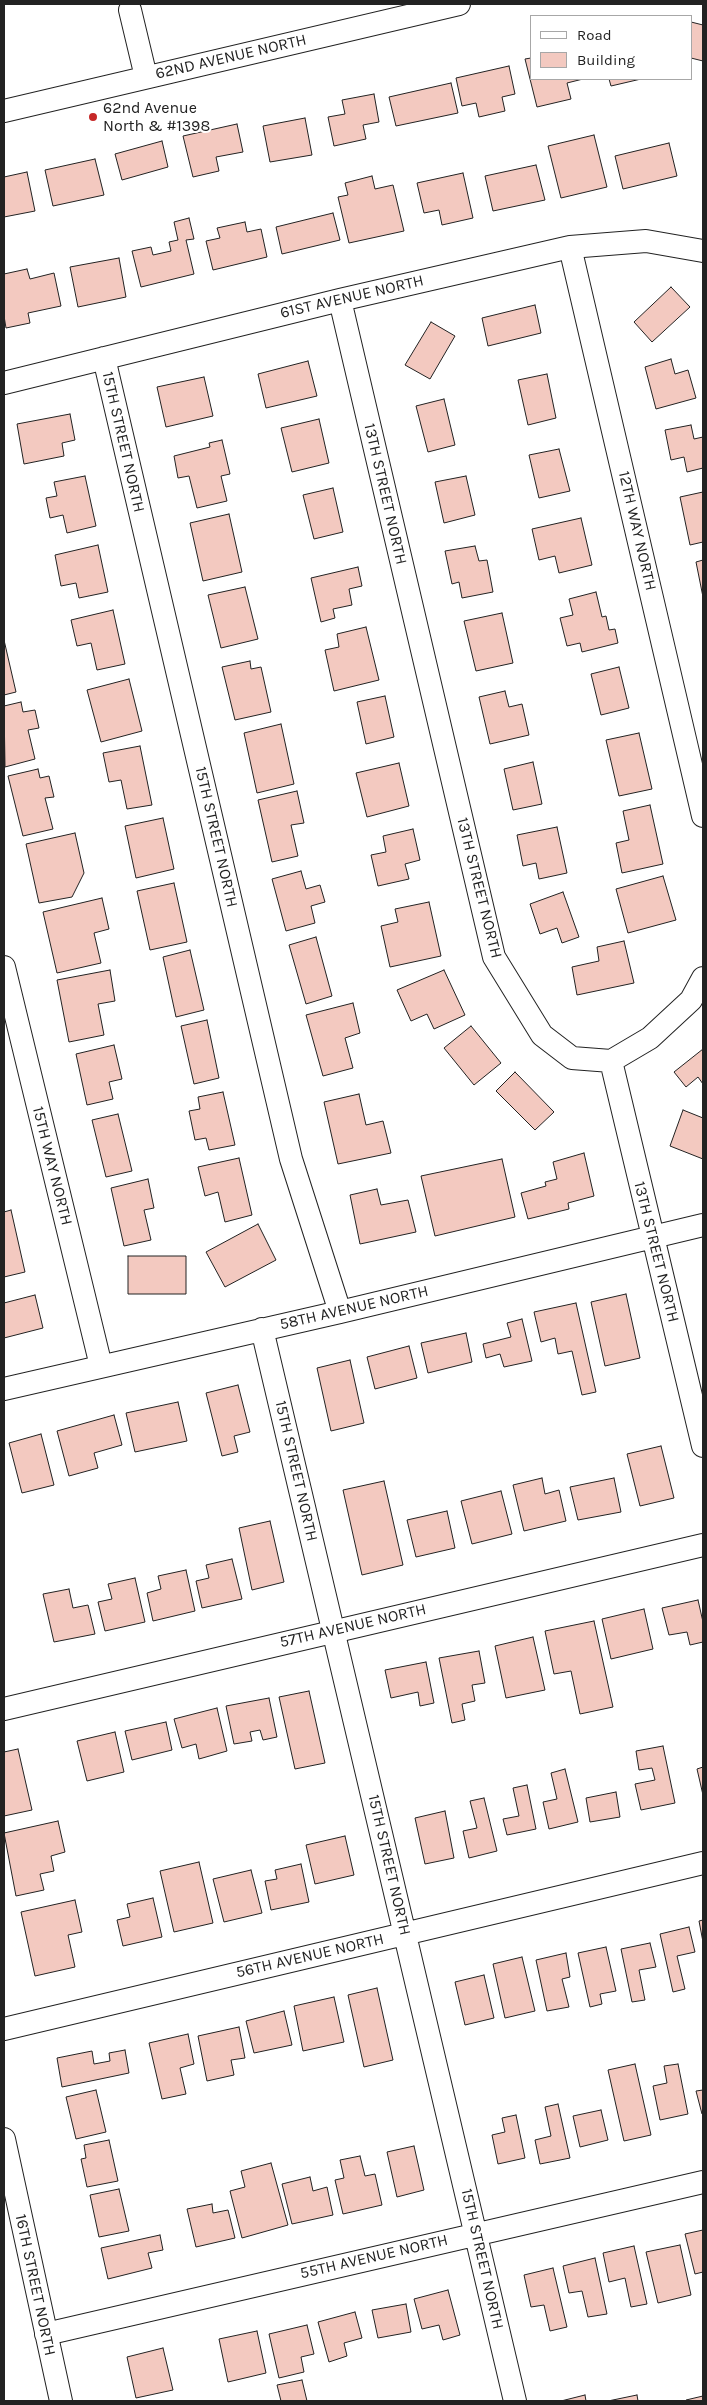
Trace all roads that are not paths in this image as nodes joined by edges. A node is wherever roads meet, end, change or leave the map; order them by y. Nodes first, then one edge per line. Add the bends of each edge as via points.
1 (459, 4) edge
2 (130, 10) dead end
3 (146, 77) junction
4 (4, 111) edge
5 (570, 247) junction
6 (703, 251) edge
7 (340, 300) junction
8 (104, 358) junction
9 (4, 383) edge
10 (703, 816) edge
11 (4, 966) edge
12 (703, 978) edge
13 (611, 1061) junction
14 (703, 1225) edge
15 (652, 1237) junction
16 (340, 1312) junction
17 (262, 1329) junction
18 (101, 1366) junction
19 (4, 1389) edge
20 (703, 1446) edge
21 (703, 1545) edge
22 (334, 1630) junction
23 (4, 1709) edge
24 (703, 1863) edge
25 (405, 1933) junction
26 (4, 2028) edge
27 (4, 2139) edge
28 (703, 2182) edge
29 (475, 2234) junction
30 (46, 2334) junction
31 (61, 2401) edge
32 (515, 2401) edge

1 - 3 street, 62ND AVENUE NORTH
2 - 3 street
3 - 4 street, 62ND AVENUE NORTH
5 - 6 street, 61ST AVENUE NORTH via 646,241
5 - 7 street, 61ST AVENUE NORTH
5 - 10 street, 12TH WAY NORTH
7 - 8 street, 61ST AVENUE NORTH
7 - 13 street, 13TH STREET NORTH via 494,957 542,1035 572,1058
8 - 9 street, 61ST AVENUE NORTH
8 - 16 street, 15TH STREET NORTH via 291,1159
11 - 18 street, 15TH WAY NORTH
12 - 13 street via 691,1000 650,1038
13 - 15 street, 13TH STREET NORTH
14 - 15 street, 58TH AVENUE NORTH
15 - 16 street, 58TH AVENUE NORTH
15 - 20 street, 13TH STREET NORTH
16 - 17 street, 58TH AVENUE NORTH
17 - 18 street, 58TH AVENUE NORTH
17 - 22 street, 15TH STREET NORTH
18 - 19 street, 58TH AVENUE NORTH
21 - 22 street, 57TH AVENUE NORTH
22 - 23 street, 57TH AVENUE NORTH
22 - 25 street, 15TH STREET NORTH
24 - 25 street, 56TH AVENUE NORTH
25 - 26 street, 56TH AVENUE NORTH
25 - 29 street, 15TH STREET NORTH
27 - 30 street, 16TH STREET NORTH
28 - 29 street, 55TH AVENUE NORTH
29 - 30 street, 55TH AVENUE NORTH
29 - 32 street, 15TH STREET NORTH
30 - 31 street, 16TH STREET NORTH

